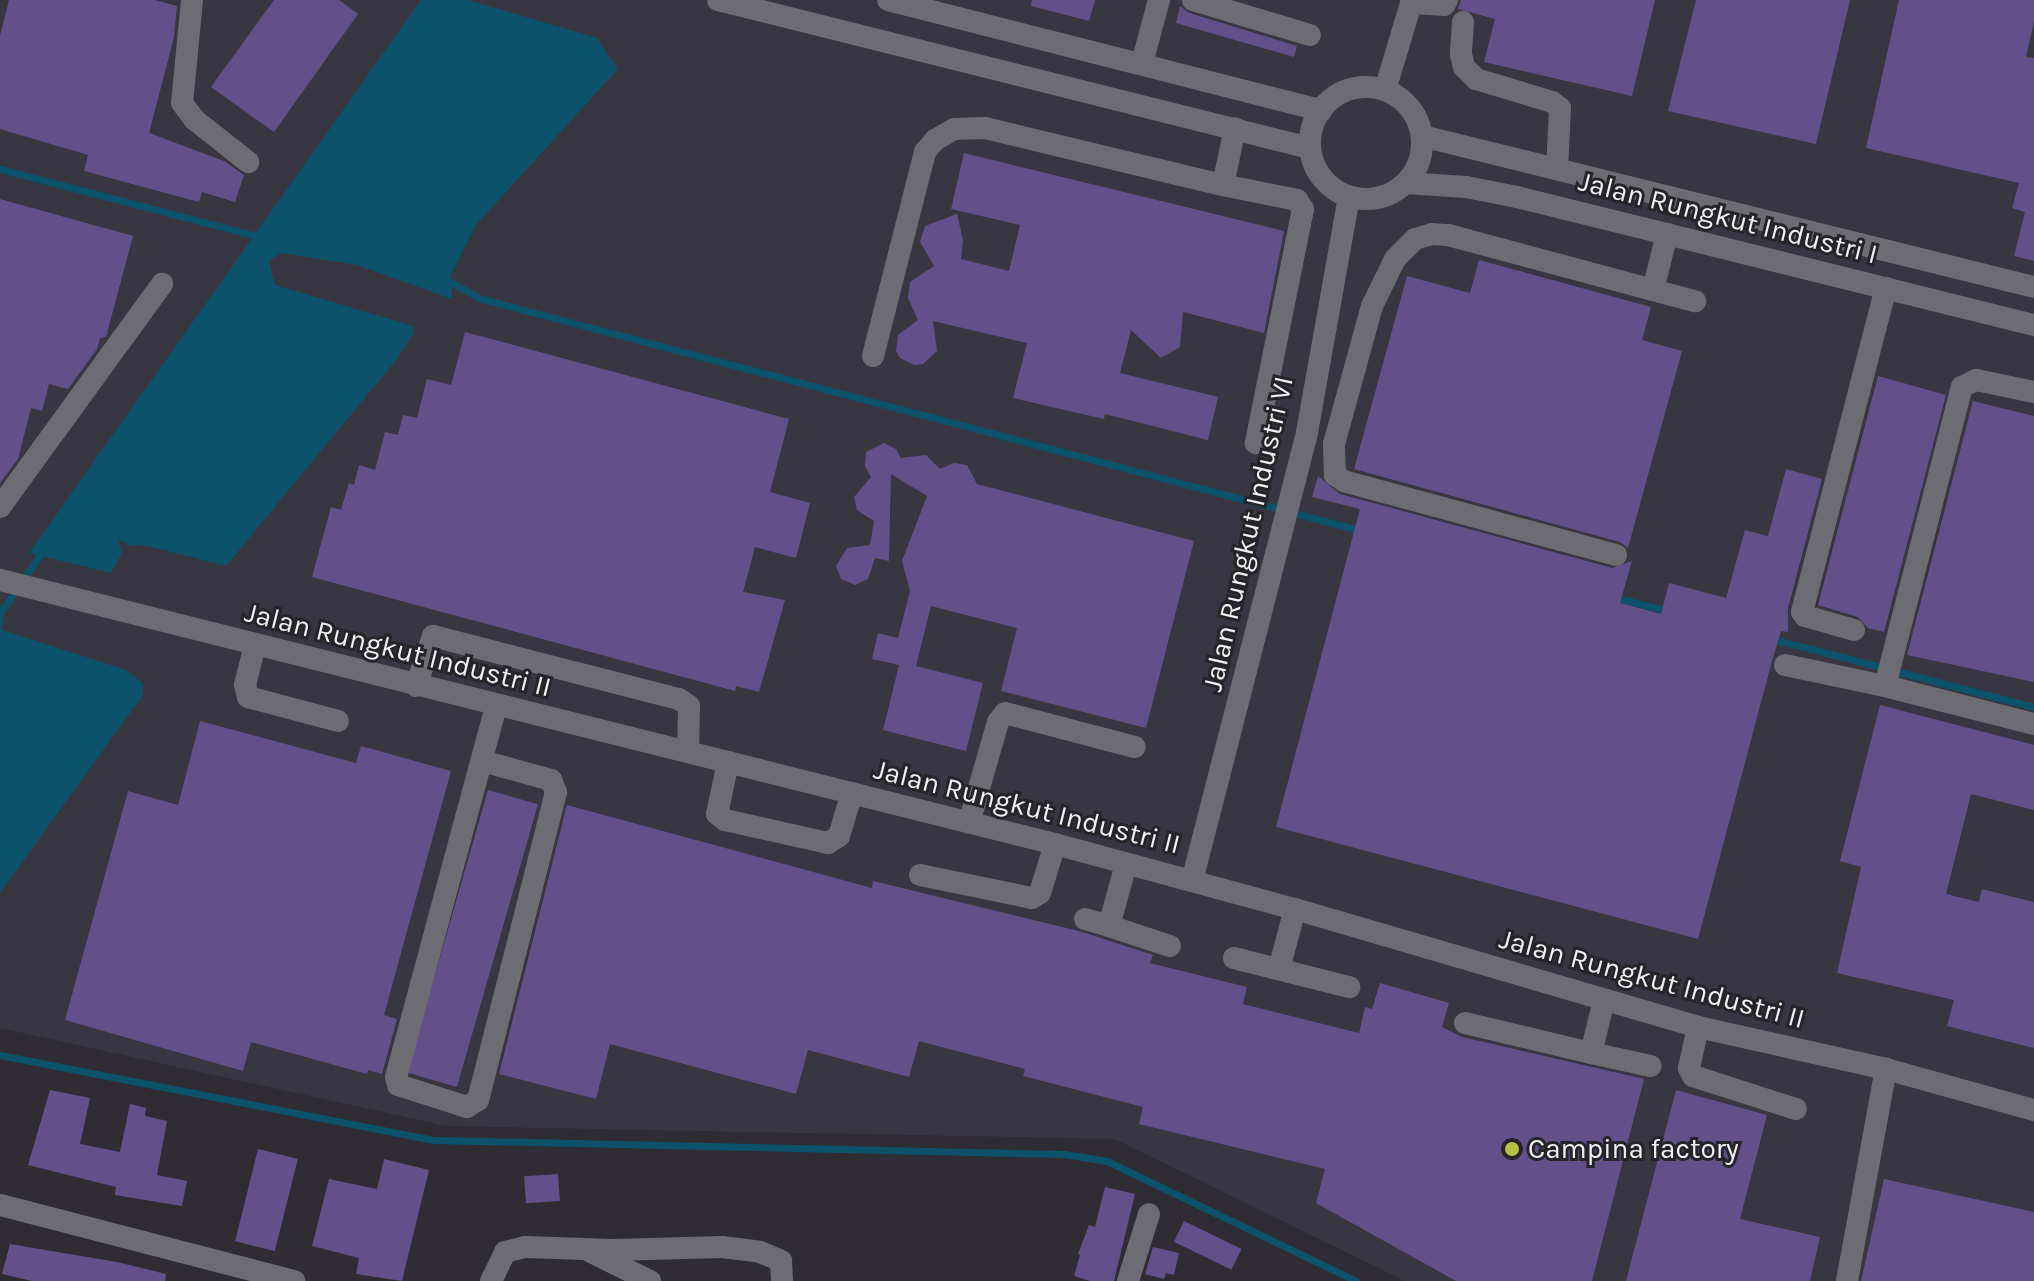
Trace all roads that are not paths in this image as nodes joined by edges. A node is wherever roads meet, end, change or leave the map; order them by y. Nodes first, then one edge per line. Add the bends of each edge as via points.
1 (192, 0) edge
2 (718, 0) edge
3 (888, 0) edge
4 (1159, 0) edge
5 (1193, 0) edge
6 (1447, 0) edge
7 (1411, 1) edge
8 (1463, 22) dead end
9 (1310, 35) dead end
10 (1142, 63) junction
11 (1385, 90) junction
12 (1321, 110) junction
13 (1235, 128) junction
14 (1422, 136) junction
15 (1310, 148) junction
16 (248, 162) dead end
17 (1557, 169) junction
18 (1406, 183) junction
19 (1223, 185) junction
20 (1349, 197) junction
21 (1667, 234) junction
22 (162, 284) dead end
23 (2034, 287) edge
24 (1886, 288) junction
25 (1653, 290) junction
26 (1695, 301) dead end
27 (2034, 325) edge
28 (873, 356) dead end
29 (2034, 392) edge
30 (1306, 438) junction
31 (1256, 443) dead end
32 (1334, 444) junction
33 (0, 507) edge
34 (1616, 555) dead end
35 (0, 580) edge
36 (1854, 630) dead end
37 (255, 645) junction
38 (1785, 665) dead end
39 (1885, 682) junction
40 (416, 686) junction
41 (496, 706) junction
42 (338, 721) dead end
43 (2034, 724) edge
44 (1135, 747) dead end
45 (688, 752) junction
46 (482, 761) junction
47 (728, 762) junction
48 (852, 793) junction
49 (969, 823) junction
50 (1055, 844) junction
51 (1126, 864) junction
52 (920, 875) dead end
53 (1192, 881) junction
54 (1295, 909) junction
55 (1085, 919) dead end
56 (1109, 926) junction
57 (1170, 946) dead end
58 (1234, 958) dead end
59 (1279, 969) junction
60 (1349, 987) dead end
61 (1604, 1000) junction
62 (1465, 1023) dead end
63 (1698, 1027) junction
64 (1591, 1053) junction
65 (1651, 1066) dead end
66 (1886, 1069) junction
67 (1796, 1109) dead end
68 (2034, 1110) edge
69 (0, 1205) edge
70 (1149, 1214) dead end
71 (587, 1249) junction
72 (294, 1281) edge
73 (491, 1281) edge
74 (650, 1281) edge
75 (782, 1281) edge
76 (1128, 1281) edge
77 (1847, 1281) edge

1 - 16 street via 182,103 195,120
2 - 13 street
3 - 10 street
4 - 10 street
5 - 9 street
6 - 7 street via 1444,5
7 - 11 street
8 - 17 street via 1464,67 1476,79 1560,108
10 - 12 street
11 - 12 street via 1350,90
11 - 14 street via 1416,116
12 - 15 street
13 - 15 street
13 - 19 street
14 - 17 street, Jalan Rungkut Industri I
14 - 18 street via 1419,161
15 - 20 street via 1322,178
17 - 23 street, Jalan Rungkut Industri I
18 - 20 street via 1379,197
18 - 21 street, Jalan Rungkut Industri I via 1466,187
19 - 28 street via 985,128 954,129 925,152
19 - 31 street via 1297,200 1303,209
20 - 30 street, Jalan Rungkut Industri VI
21 - 24 street, Jalan Rungkut Industri I
21 - 25 street
22 - 33 street
24 - 27 street, Jalan Rungkut Industri I
24 - 36 street via 1802,612
25 - 26 street
25 - 32 street via 1448,235 1415,239 1395,259 1372,306
29 - 39 street via 1976,380 1962,387
30 - 32 street
30 - 53 street, Jalan Rungkut Industri VI
32 - 34 street via 1332,468 1344,481
35 - 37 street, Jalan Rungkut Industri II
37 - 40 street, Jalan Rungkut Industri II
37 - 42 street via 245,685 248,697
38 - 39 street
39 - 43 street
40 - 41 street, Jalan Rungkut Industri II
40 - 45 street via 433,636 679,699 689,706
41 - 45 street, Jalan Rungkut Industri II
41 - 46 street
44 - 49 street via 1005,713
45 - 47 street, Jalan Rungkut Industri II
46 - 46 street via 396,1077 398,1085 467,1107 478,1100 556,792 551,780
47 - 48 street, Jalan Rungkut Industri II
47 - 48 street via 717,814 725,820 828,843 839,836
48 - 49 street, Jalan Rungkut Industri II
49 - 50 street, Jalan Rungkut Industri II
50 - 51 street, Jalan Rungkut Industri II
50 - 52 street via 1040,893 1032,898
51 - 53 street, Jalan Rungkut Industri II
51 - 56 street
53 - 54 street, Jalan Rungkut Industri II
54 - 59 street
54 - 61 street, Jalan Rungkut Industri II
55 - 56 street
56 - 57 street
58 - 59 street
59 - 60 street
61 - 63 street, Jalan Rungkut Industri II
61 - 64 street
62 - 64 street
63 - 66 street, Jalan Rungkut Industri II
63 - 67 street via 1689,1068 1693,1076
64 - 65 street
66 - 68 street, Jalan Rungkut Industri II
66 - 77 street
69 - 72 street
70 - 76 street
71 - 73 street via 509,1249
71 - 74 street
71 - 75 street via 722,1247 760,1252 781,1261

